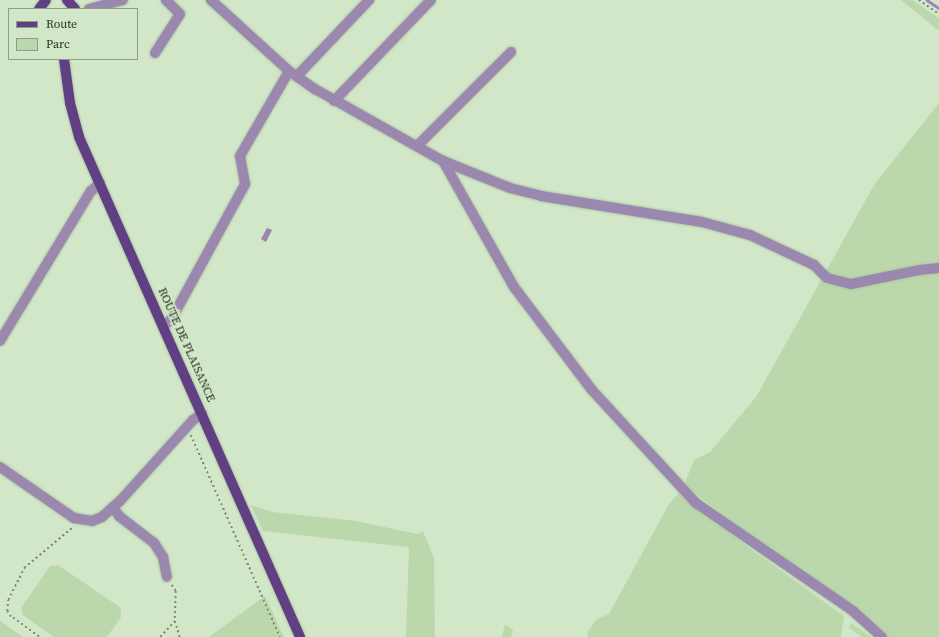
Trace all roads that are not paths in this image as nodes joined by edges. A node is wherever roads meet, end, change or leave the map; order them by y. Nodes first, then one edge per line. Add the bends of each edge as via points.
1 (46, 0) edge
2 (67, 0) edge
3 (123, 0) edge
4 (166, 0) edge
5 (211, 0) edge
6 (369, 0) edge
7 (432, 0) edge
8 (40, 8) edge
9 (74, 8) edge
10 (93, 8) edge
11 (511, 52) dead end
12 (155, 53) dead end
13 (64, 60) edge
14 (293, 74) junction
15 (334, 101) junction
16 (417, 146) junction
17 (443, 161) junction
18 (100, 183) junction
19 (939, 268) edge
20 (163, 326) junction
21 (0, 342) edge
22 (202, 414) junction
23 (0, 467) edge
24 (113, 507) junction
25 (167, 577) road end
26 (300, 637) edge
27 (882, 637) edge

1 - 8 main road
2 - 9 main road
3 - 10 street
4 - 12 street via 180,14
5 - 14 street
6 - 14 street
7 - 15 street
11 - 16 street
13 - 18 main road, ROUTE DE PLAISANCE via 75,124
14 - 15 street
14 - 20 street via 240,156 245,184 171,320
15 - 16 street
16 - 17 street
17 - 19 street via 510,188 541,196 702,222 750,235 814,265 827,278 851,284
17 - 27 street via 514,287 592,390 696,503 853,611
18 - 20 main road, ROUTE DE PLAISANCE
18 - 21 street via 91,191
20 - 22 main road, ROUTE DE PLAISANCE
22 - 24 street via 186,426
22 - 26 main road, ROUTE DE PLAISANCE
23 - 24 street via 79,520 92,521 102,517
24 - 25 street via 119,516 154,543 163,557

